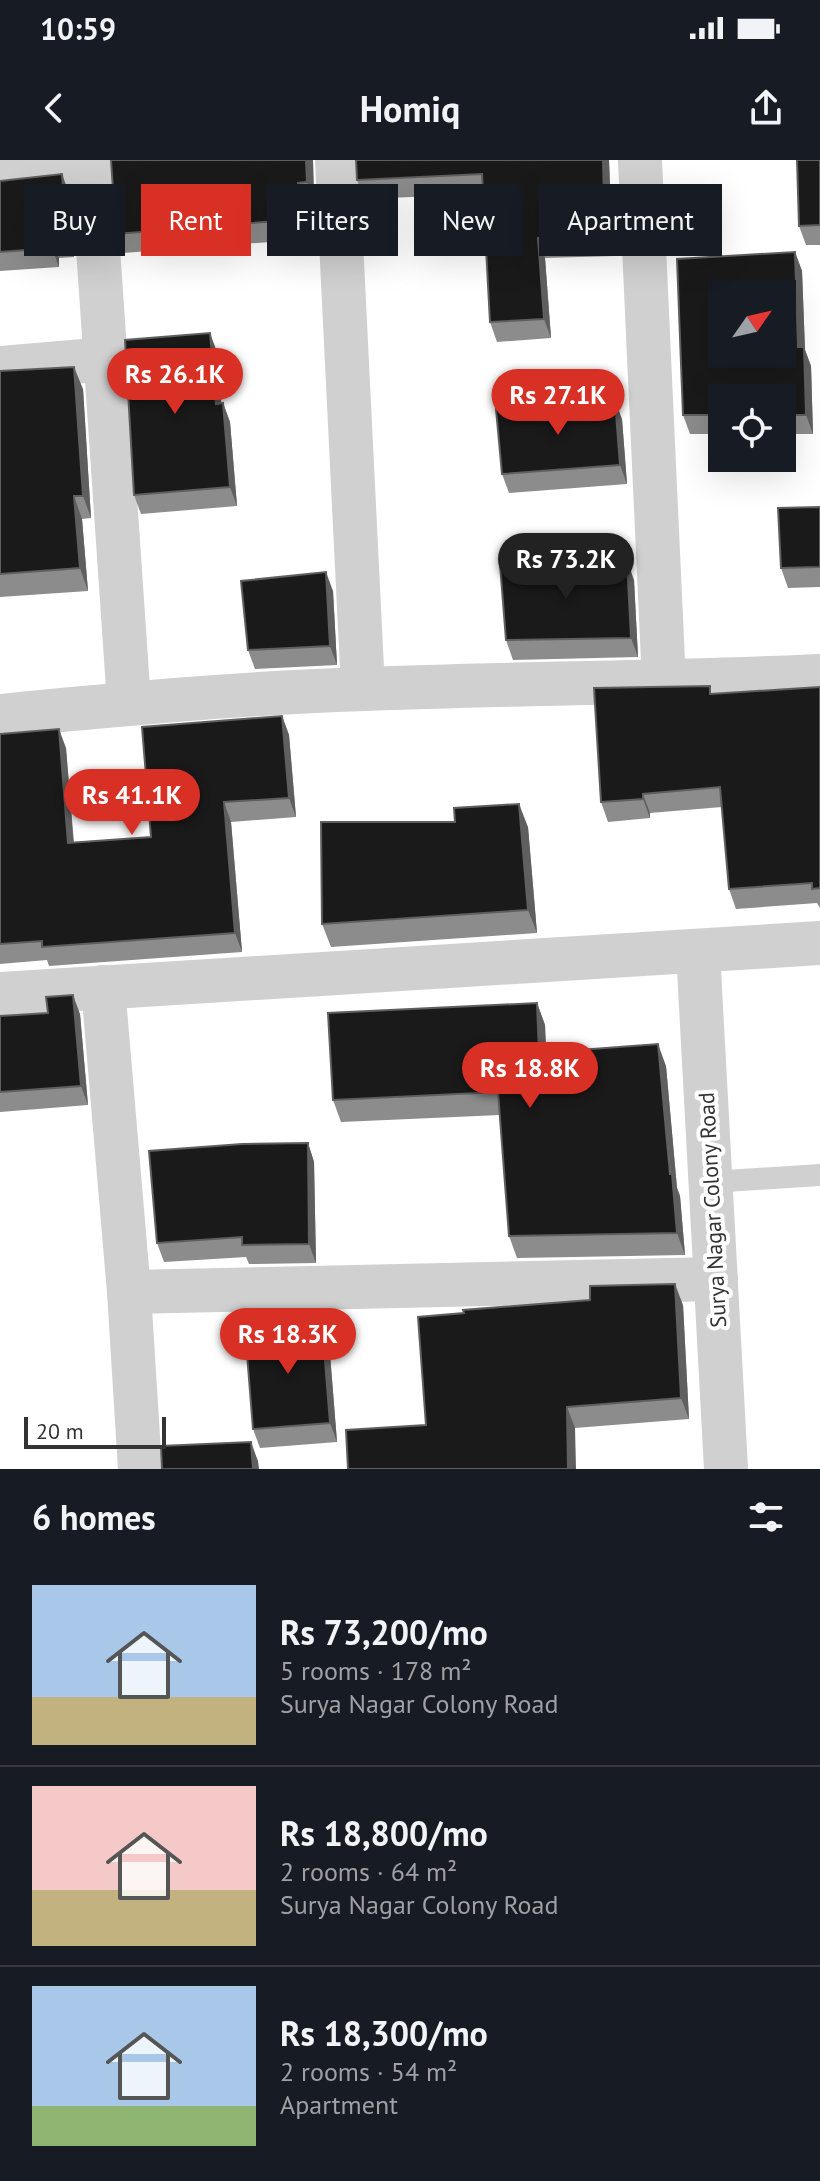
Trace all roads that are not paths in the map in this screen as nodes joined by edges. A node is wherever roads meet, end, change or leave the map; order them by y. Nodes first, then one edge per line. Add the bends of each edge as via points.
1 (337, 160) edge
2 (640, 160) edge
3 (92, 162) edge
4 (0, 176) edge
5 (107, 359) junction
6 (0, 368) edge
7 (820, 676) edge
8 (664, 683) junction
9 (363, 689) junction
10 (129, 703) junction
11 (0, 716) edge
12 (820, 943) edge
13 (698, 951) junction
14 (103, 987) junction
15 (0, 994) edge
16 (820, 1175) edge
17 (711, 1182) junction
18 (716, 1279) junction
19 (129, 1292) junction
20 (140, 1469) edge
21 (726, 1469) edge

1 - 9 street
2 - 8 street
3 - 4 street
3 - 5 street
5 - 6 street
5 - 10 street
7 - 8 street
8 - 9 street
9 - 10 street
10 - 11 street
12 - 13 street
13 - 14 street
13 - 17 street, Surya Nagar Colony Road
14 - 15 street
14 - 19 street
16 - 17 lane
17 - 18 street, Surya Nagar Colony Road
18 - 19 street
18 - 21 street, Surya Nagar Colony Road
19 - 20 street

